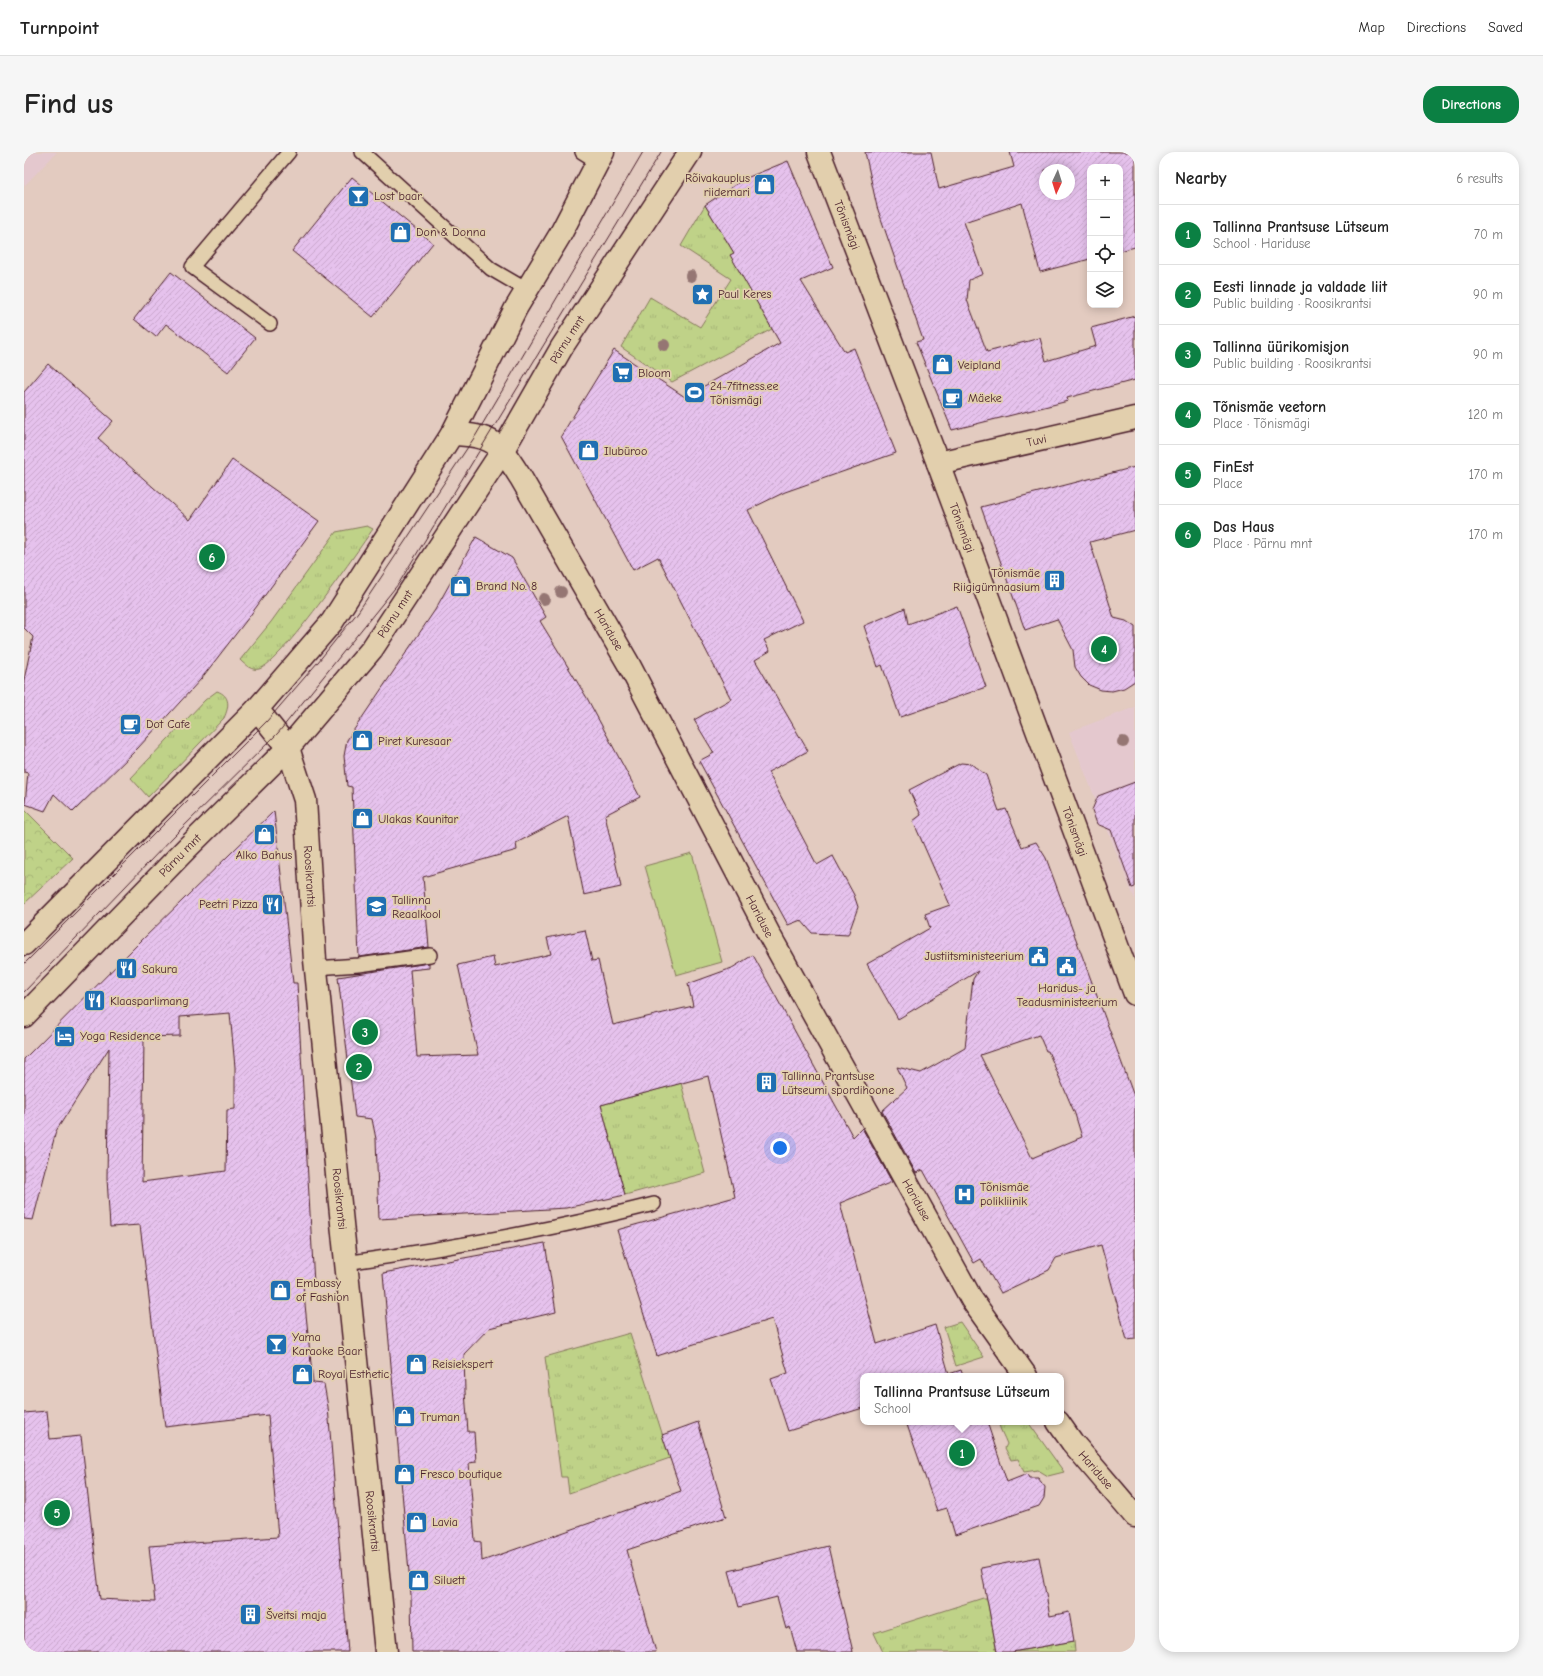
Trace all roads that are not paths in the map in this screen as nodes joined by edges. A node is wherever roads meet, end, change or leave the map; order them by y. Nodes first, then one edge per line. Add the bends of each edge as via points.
1 (289, 152) edge
2 (362, 152) edge
3 (690, 152) edge
4 (704, 152) edge
5 (819, 152) edge
6 (594, 155) edge
7 (676, 174) junction
8 (527, 290) junction
9 (270, 324) dead end
10 (1135, 418) edge
11 (452, 434) junction
12 (503, 450) junction
13 (938, 462) junction
14 (257, 709) junction
15 (288, 748) junction
16 (24, 944) edge
17 (430, 955) dead end
18 (316, 968) junction
19 (1135, 994) edge
20 (24, 1016) edge
21 (654, 1204) dead end
22 (345, 1263) junction
23 (1024, 1373) edge
24 (1060, 1425) edge
25 (1135, 1516) edge
26 (386, 1652) edge

1 - 9 lane via 192,267
2 - 8 lane via 491,269
3 - 7 street, Pärnu mnt
4 - 7 street
5 - 13 street, Tõnismägi
6 - 8 street via 560,235
7 - 12 street, Pärnu mnt via 562,347
8 - 11 street
10 - 13 street, Tuvi
11 - 12 street via 486,438
11 - 14 street via 332,622
12 - 15 street, Pärnu mnt via 372,649
12 - 23 street, Hariduse via 628,663 770,936 972,1300
13 - 19 street, Tõnismägi
14 - 15 street
14 - 16 street
15 - 18 street, Roosikrantsi via 304,800
15 - 20 street, Pärnu mnt
17 - 18 lane
18 - 22 street, Roosikrantsi
21 - 22 lane via 547,1229
22 - 26 street, Roosikrantsi
24 - 25 street, Hariduse

